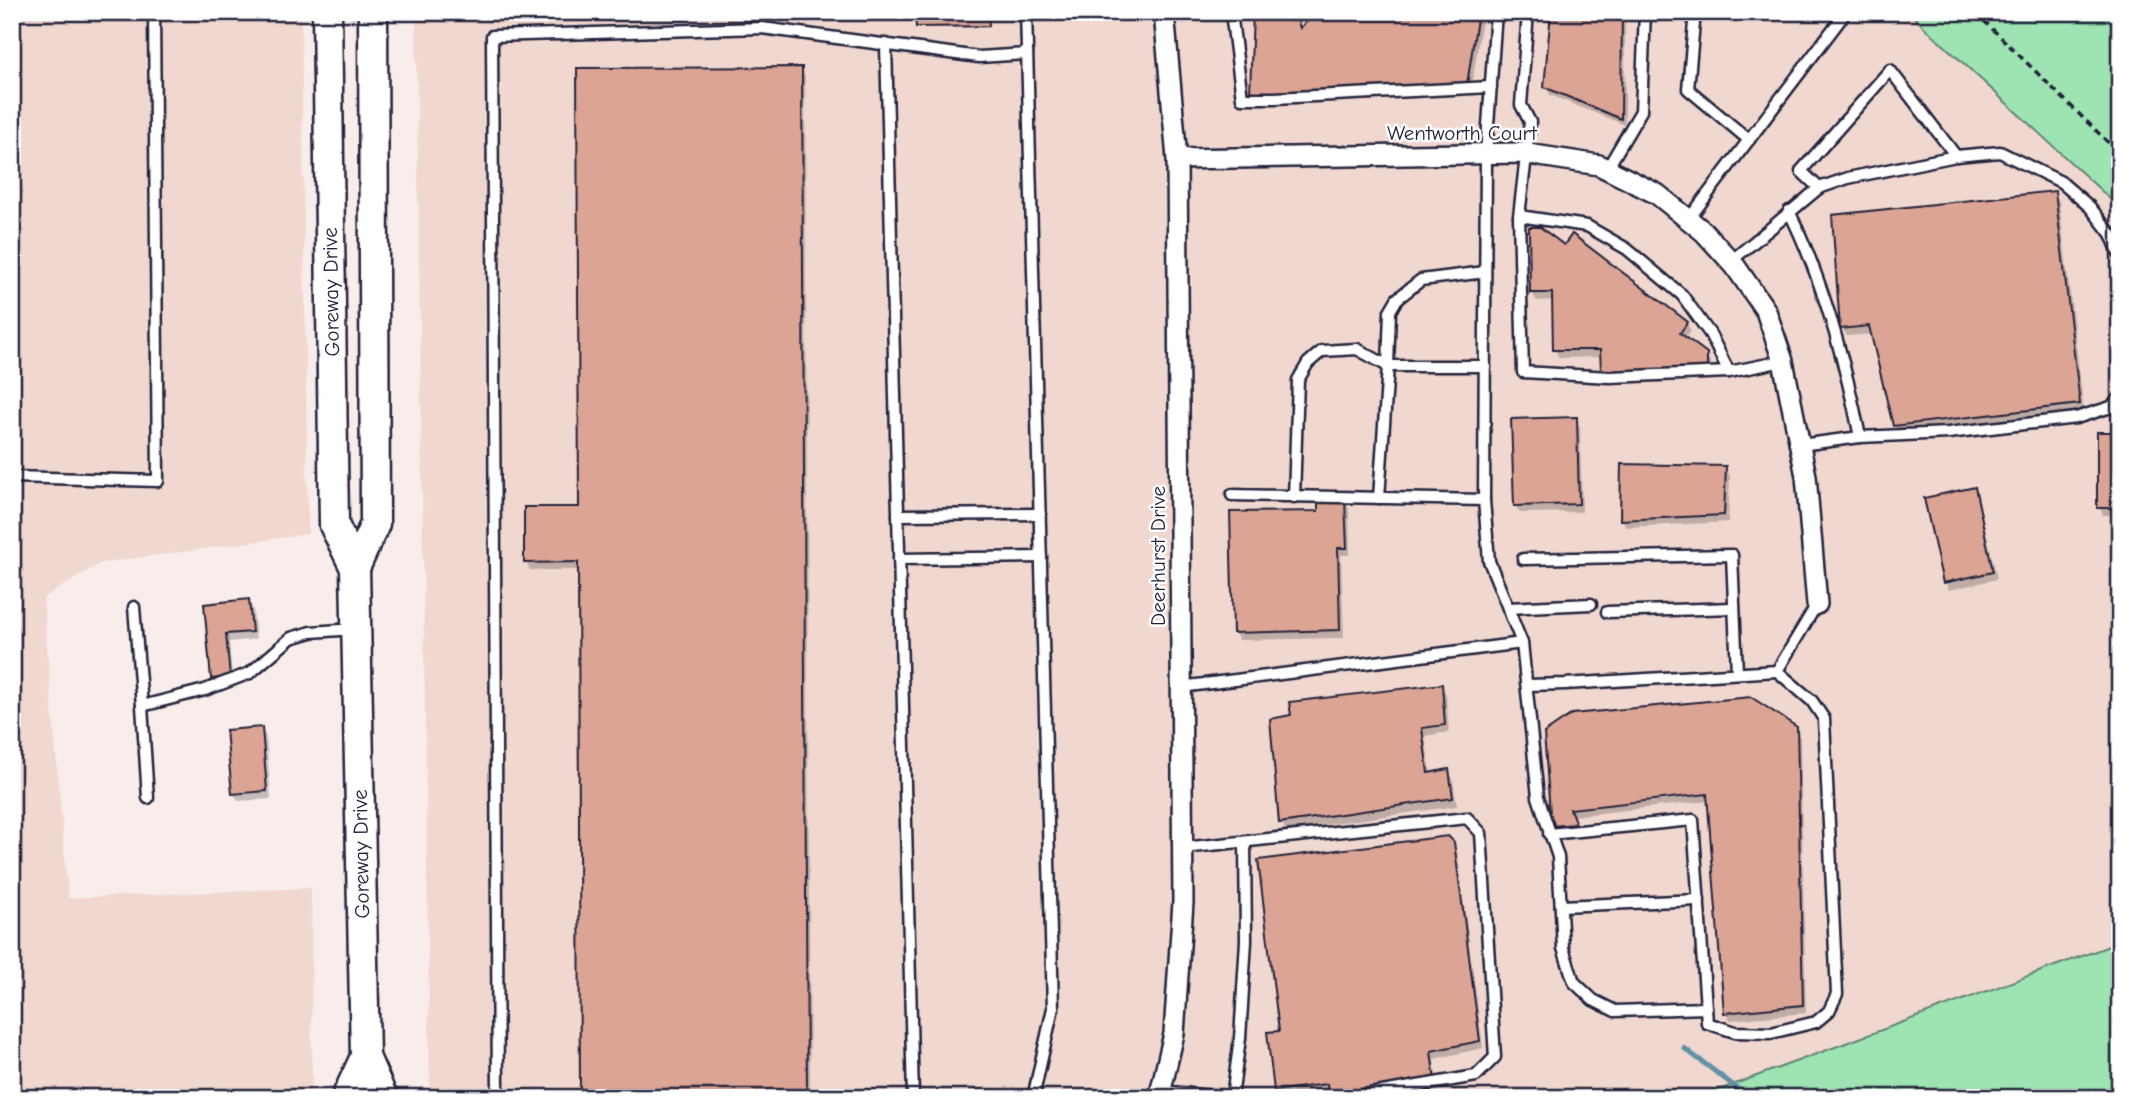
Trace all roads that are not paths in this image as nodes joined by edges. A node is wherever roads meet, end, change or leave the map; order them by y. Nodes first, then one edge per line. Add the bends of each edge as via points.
1 (154, 12) edge
2 (327, 12) edge
3 (373, 12) edge
4 (1026, 12) edge
5 (1164, 12) edge
6 (1231, 12) edge
7 (1496, 12) edge
8 (1528, 12) edge
9 (1645, 12) edge
10 (1695, 12) edge
11 (1846, 12) edge
12 (886, 44) junction
13 (1027, 54) junction
14 (1491, 87) junction
15 (1749, 140) junction
16 (1486, 154) junction
17 (1527, 154) junction
18 (1956, 156) junction
19 (1177, 159) junction
20 (1607, 169) junction
21 (1819, 188) junction
22 (1789, 211) junction
23 (1519, 216) junction
24 (1688, 220) junction
25 (2120, 254) edge
26 (1731, 261) junction
27 (1485, 272) junction
28 (1783, 361) junction
29 (1388, 366) junction
30 (1485, 366) junction
31 (1730, 372) junction
32 (2120, 398) edge
33 (1860, 437) junction
34 (1800, 444) junction
35 (12, 477) edge
36 (1232, 495) dead end
37 (1294, 497) junction
38 (1379, 498) junction
39 (1484, 500) junction
40 (1040, 514) junction
41 (898, 515) junction
42 (1041, 557) junction
43 (899, 559) junction
44 (1523, 559) dead end
45 (355, 568) junction
46 (1591, 604) dead end
47 (1817, 604) joint
48 (134, 607) dead end
49 (1508, 608) junction
50 (1734, 608) junction
51 (1607, 612) dead end
52 (356, 629) junction
53 (1522, 643) junction
54 (1777, 671) junction
55 (1737, 673) junction
56 (1527, 685) junction
57 (1181, 687) junction
58 (142, 706) junction
59 (148, 798) dead end
60 (1549, 834) junction
61 (1245, 843) junction
62 (1183, 848) junction
63 (1699, 900) junction
64 (1561, 906) junction
65 (1706, 1008) junction
66 (365, 1057) junction
67 (1160, 1094) edge
68 (346, 1098) edge
69 (383, 1098) edge
70 (498, 1098) edge
71 (913, 1098) edge
72 (1032, 1098) edge
73 (1233, 1098) edge
74 (1347, 1098) edge

1 - 35 lane via 158,481
2 - 45 main road, Goreway Drive via 334,525
3 - 45 main road, Goreway Drive via 376,524
4 - 13 lane
5 - 19 street, Deerhurst Drive
6 - 14 lane via 1242,98
7 - 14 lane
8 - 17 lane via 1521,105 1530,122
9 - 20 lane via 1642,111
10 - 15 lane via 1688,89
11 - 15 lane
12 - 13 lane via 979,57
12 - 41 lane
12 - 70 lane via 762,28 492,36
13 - 40 lane
14 - 16 lane
15 - 24 lane
16 - 17 street, Wentworth Court
16 - 19 street, Wentworth Court
16 - 27 lane
17 - 20 street, Wentworth Court
17 - 23 lane
18 - 21 lane
18 - 21 lane via 1890,70 1801,171
18 - 25 lane via 2000,152 2062,182 2090,207
19 - 57 street, Deerhurst Drive
20 - 24 street, Wentworth Court via 1657,194
21 - 22 lane
22 - 26 lane
22 - 33 lane via 1806,246 1848,376
23 - 31 lane via 1587,226 1626,249 1682,295
23 - 31 lane via 1522,373 1610,377
24 - 26 street, Wentworth Court
26 - 28 street, Wentworth Court via 1766,311
27 - 29 lane via 1421,280 1397,299 1390,311
27 - 30 lane
28 - 31 lane
28 - 34 street, Wentworth Court
29 - 30 lane
29 - 37 lane via 1357,349 1322,351 1308,363 1298,380
29 - 38 lane
30 - 39 lane
32 - 33 lane via 2111,407 2076,418 1948,433
33 - 34 lane
34 - 47 street, Wentworth Court
36 - 37 lane
37 - 38 lane
38 - 39 lane
39 - 49 lane via 1489,561
40 - 41 lane
40 - 42 lane
41 - 43 lane
42 - 43 lane
42 - 72 lane via 1053,1008
43 - 71 lane
44 - 50 lane via 1732,555
45 - 52 main road, Goreway Drive
46 - 49 lane
47 - 54 lane
48 - 58 lane
49 - 53 lane
50 - 51 lane
50 - 55 lane
52 - 58 lane via 291,638 250,673
52 - 66 main road, Goreway Drive
53 - 56 lane
53 - 57 lane
54 - 55 lane
54 - 65 lane via 1812,701 1824,719 1837,994 1829,1011 1816,1022 1771,1033 1735,1032 1707,1023
55 - 56 lane
56 - 60 lane via 1538,797
57 - 62 street, Deerhurst Drive
58 - 59 lane
60 - 63 lane via 1693,820
60 - 64 lane via 1558,857
61 - 62 lane
61 - 73 lane via 1246,941
61 - 74 lane via 1467,818 1481,833 1495,1057 1476,1076
62 - 67 street, Deerhurst Drive via 1174,1034
63 - 64 lane
63 - 65 lane
64 - 65 lane via 1563,948 1574,982 1593,1000 1615,1011
66 - 68 main road, Goreway Drive
66 - 69 main road, Goreway Drive
67 - 73 lane

